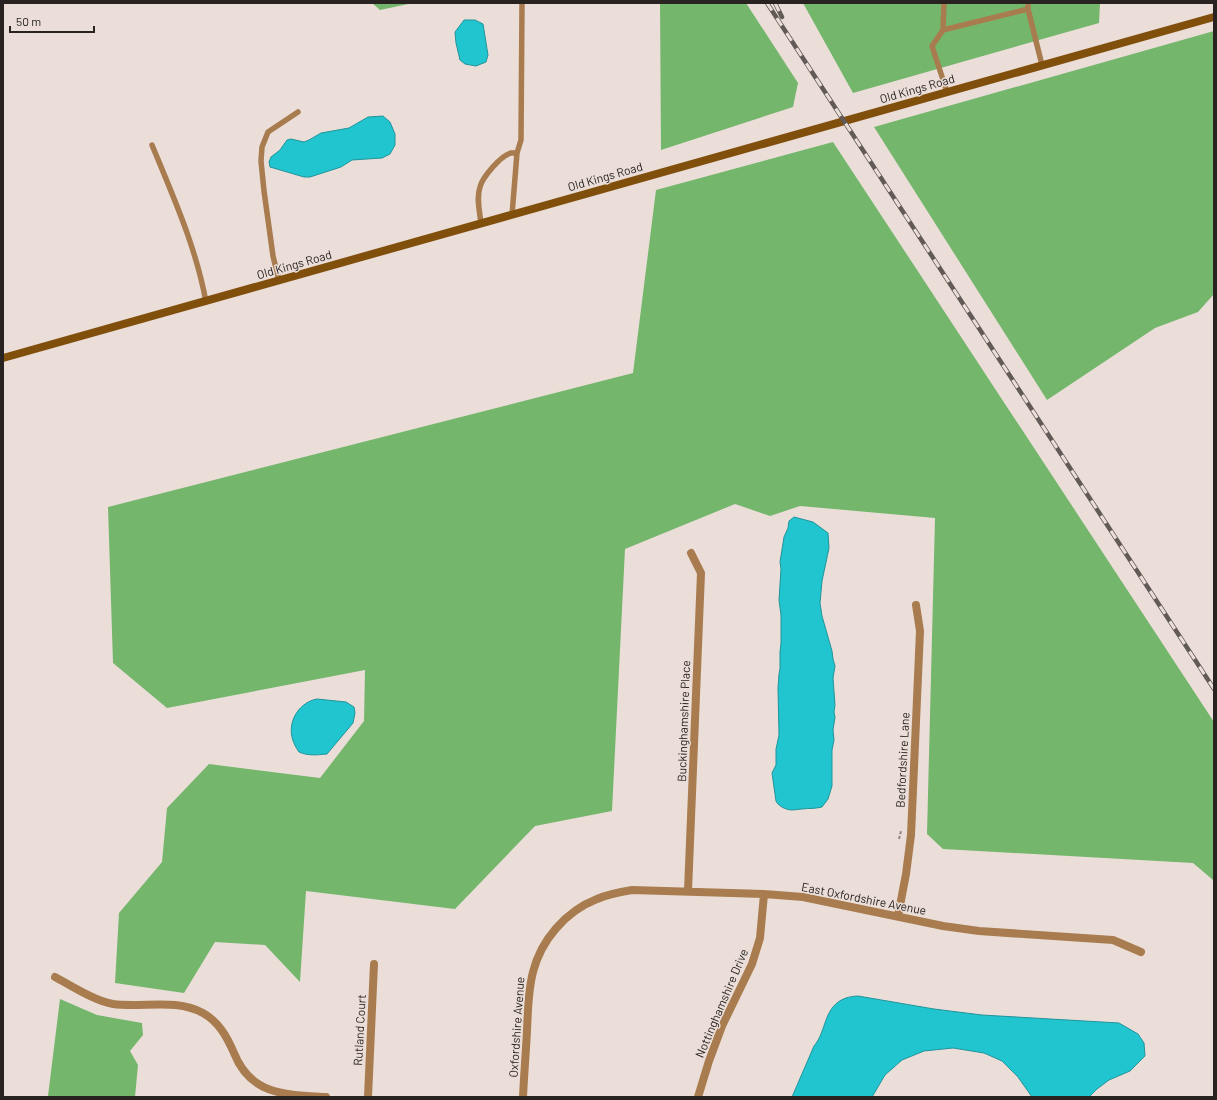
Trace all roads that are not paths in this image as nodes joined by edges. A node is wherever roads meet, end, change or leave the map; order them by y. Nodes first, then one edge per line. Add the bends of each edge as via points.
1 (522, 3) edge
2 (944, 3) edge
3 (1028, 6) edge
4 (1214, 17) edge
5 (944, 30) junction
6 (1042, 65) junction
7 (947, 92) junction
8 (298, 112) dead end
9 (152, 145) dead end
10 (517, 153) junction
11 (512, 215) junction
12 (481, 224) junction
13 (279, 281) junction
14 (206, 302) junction
15 (3, 358) edge
16 (691, 553) dead end
17 (916, 605) dead end
18 (688, 891) junction
19 (764, 894) junction
20 (898, 916) junction
21 (563, 920) joint
22 (1141, 952) dead end
23 (374, 964) dead end
24 (55, 977) dead end
25 (326, 1097) edge
26 (368, 1097) edge
27 (523, 1097) edge
28 (698, 1097) edge

1 - 10 lane via 521,140
2 - 5 lane
3 - 5 lane
3 - 6 lane
4 - 6 street, Old Kings Road
5 - 7 lane via 932,46
6 - 7 street, Old Kings Road
7 - 11 street, Old Kings Road
8 - 13 lane via 268,132 262,147 264,191
9 - 14 lane via 184,224
10 - 11 lane
10 - 12 lane via 509,153 498,162 480,185 478,194
11 - 12 street, Old Kings Road
12 - 13 street, Old Kings Road
13 - 14 street, Old Kings Road
14 - 15 street, Old Kings Road
16 - 18 street, Buckinghamshire Place via 701,573
17 - 20 street, Bedfordshire Lane via 920,630 911,835
18 - 19 street, East Oxfordshire Avenue
18 - 21 street, East Oxfordshire Avenue via 632,890 614,893 597,898
19 - 20 street, East Oxfordshire Avenue via 803,897
19 - 28 street, Nottinghamshire Drive via 760,938 752,964 722,1026
20 - 22 street, East Oxfordshire Avenue via 978,931 1113,940
21 - 27 street, Oxfordshire Avenue via 547,941 533,972 529,992
23 - 26 street, Rutland Court
24 - 25 street via 112,1004 176,1005 203,1013 223,1031 243,1070 255,1082 269,1090 287,1095

